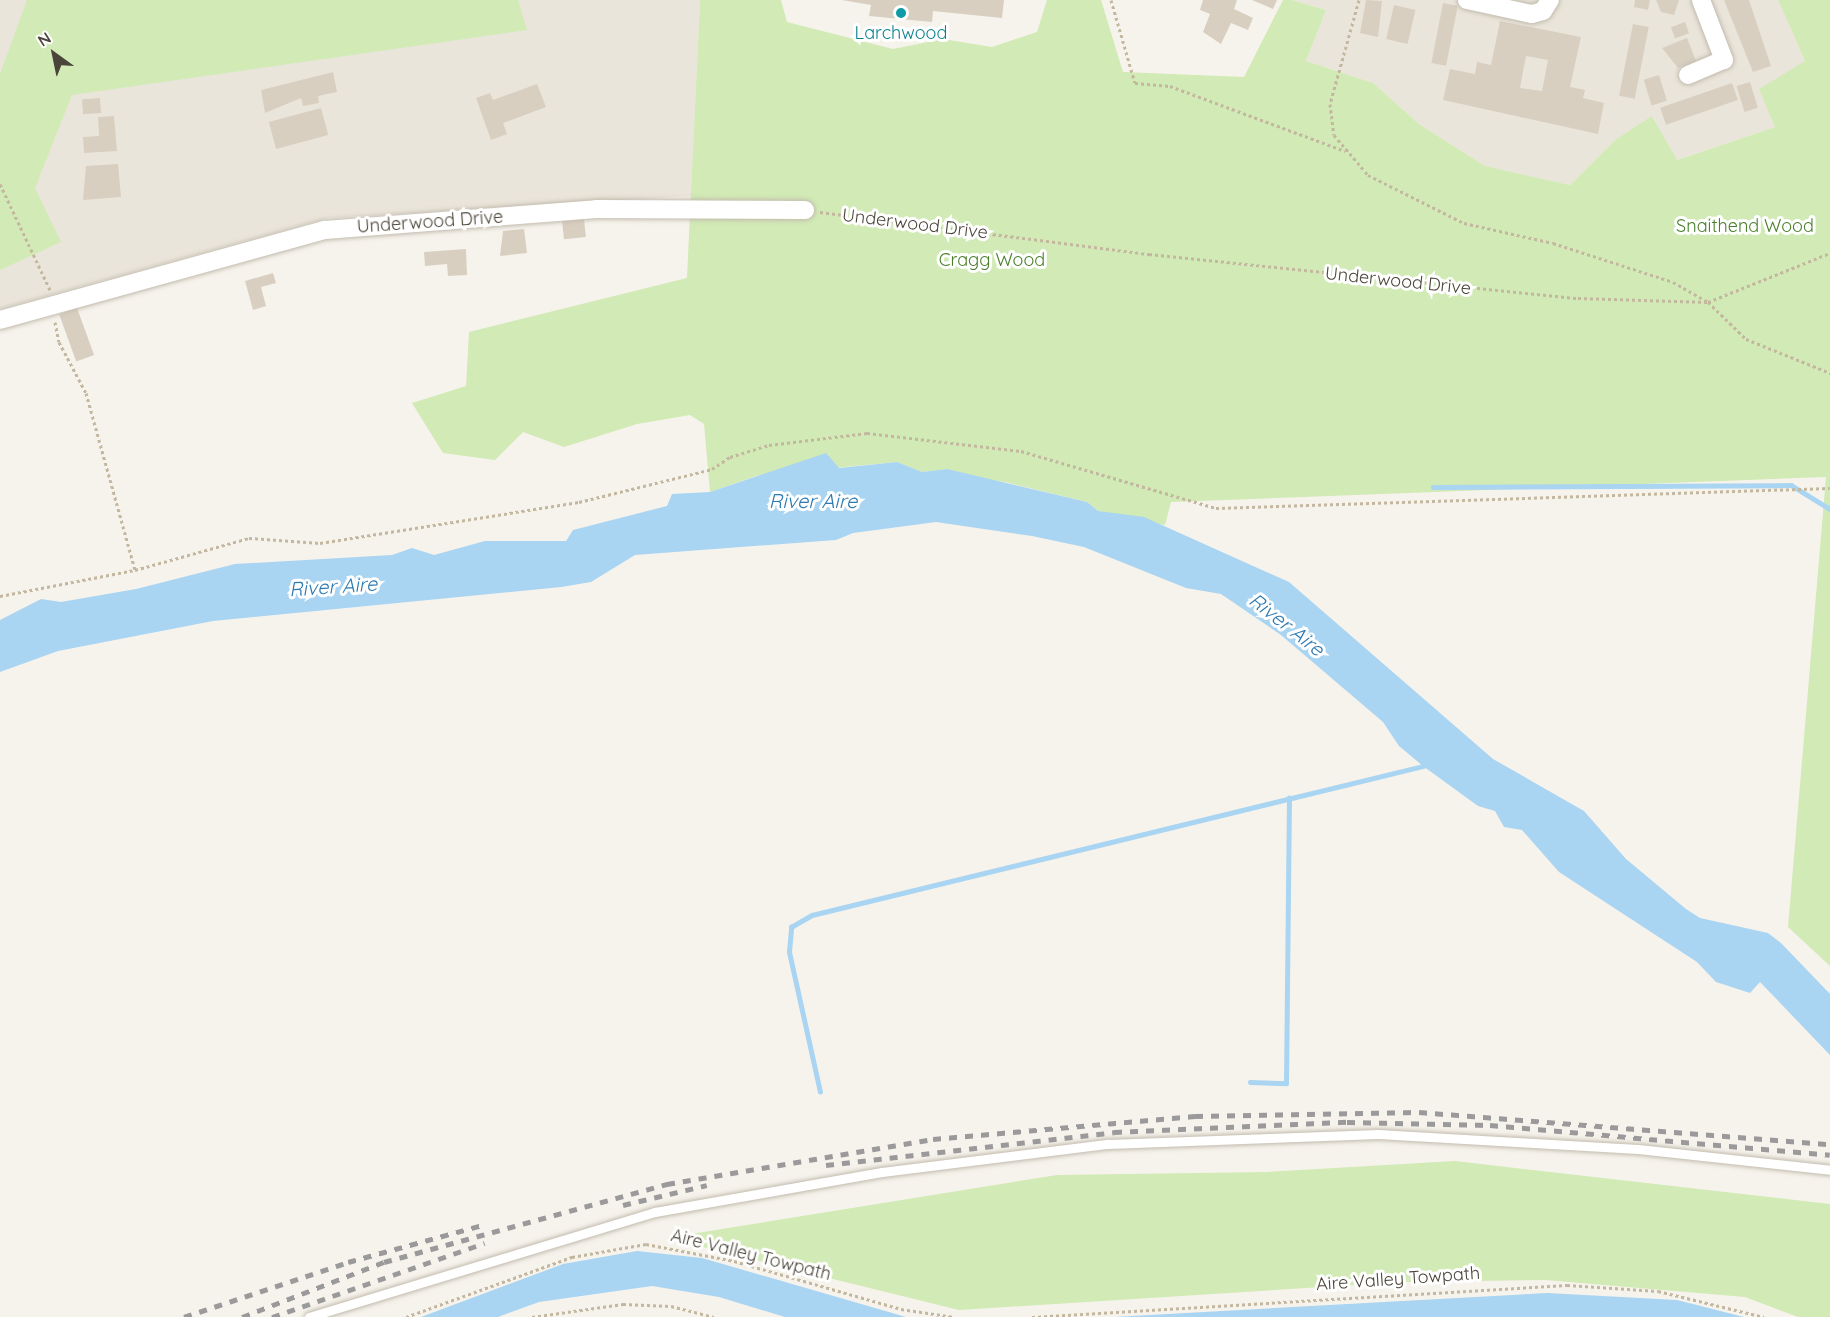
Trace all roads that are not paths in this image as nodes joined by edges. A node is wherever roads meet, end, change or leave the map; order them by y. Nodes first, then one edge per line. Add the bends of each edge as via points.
1 (1467, 0) edge
2 (1550, 0) edge
3 (1701, 0) edge
4 (1688, 75) dead end
5 (806, 210) road end
6 (0, 320) edge
7 (1830, 1170) edge
8 (309, 1317) edge

1 - 2 street via 1532,14 1543,11
3 - 4 street via 1724,60
5 - 6 street, Underwood Drive via 596,209 325,230
7 - 8 lane via 1638,1149 1378,1134 1108,1144 882,1172 655,1212

